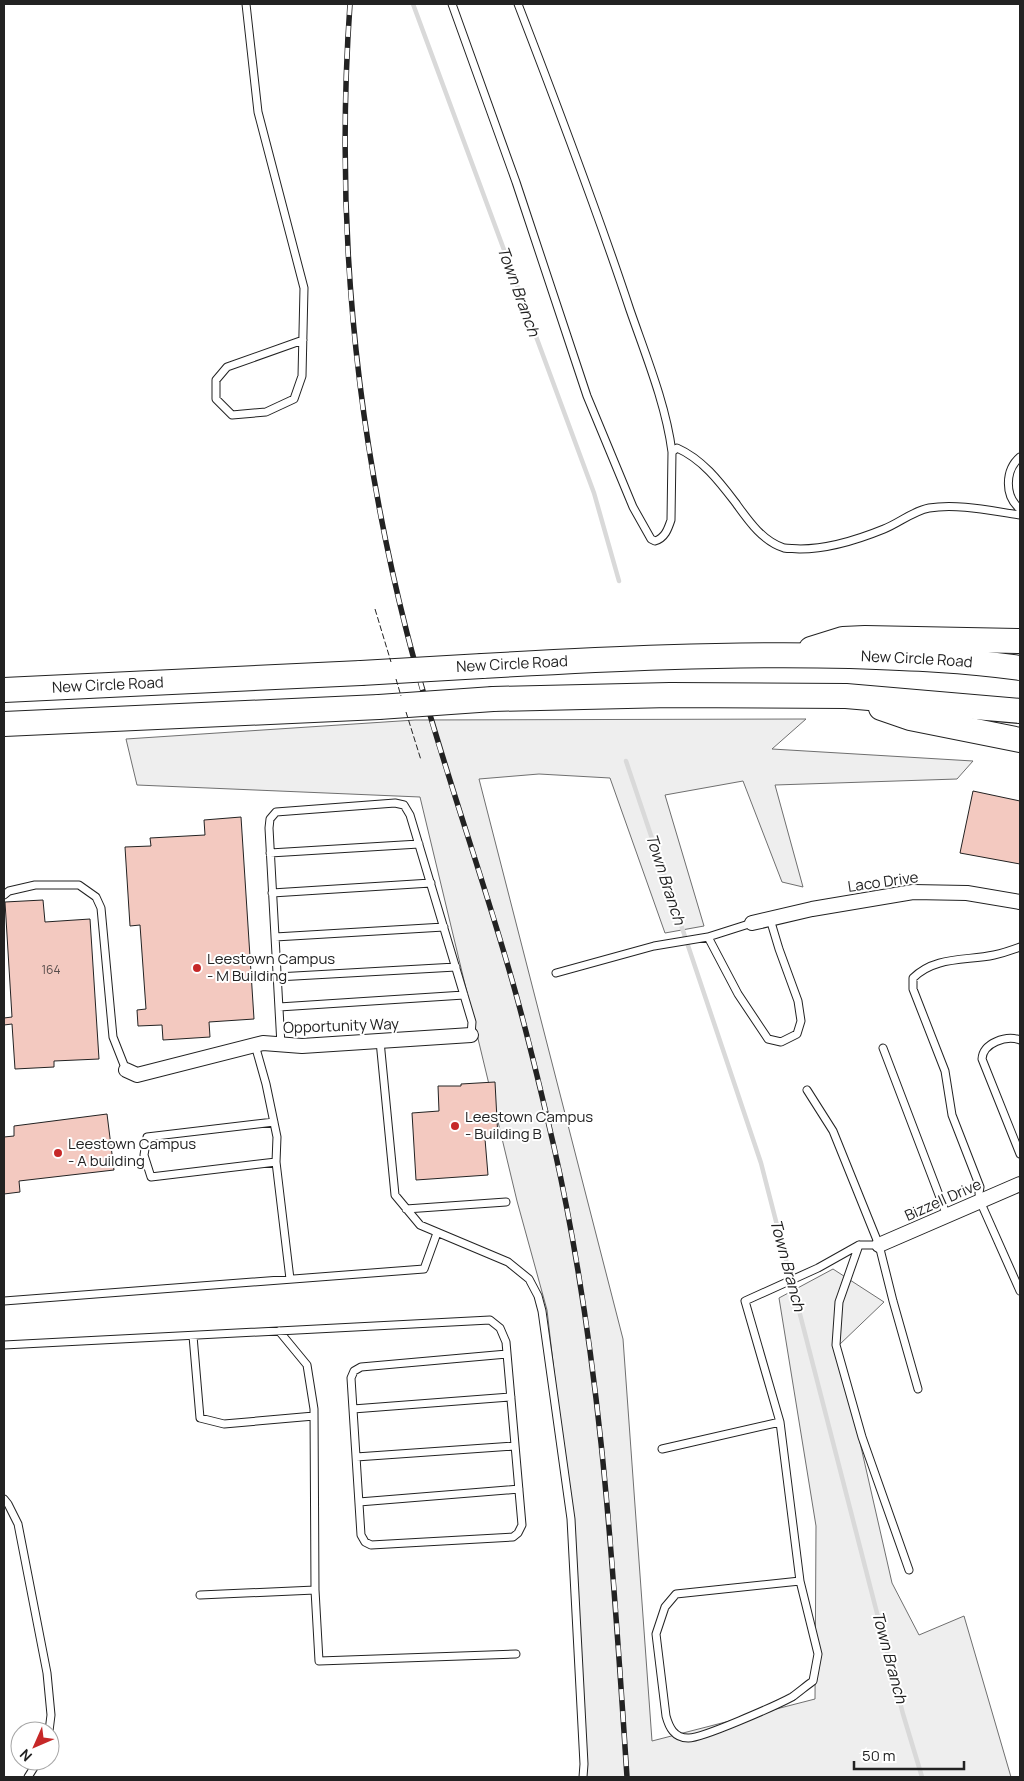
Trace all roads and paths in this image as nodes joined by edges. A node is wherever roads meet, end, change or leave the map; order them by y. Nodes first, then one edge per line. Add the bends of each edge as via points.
1 (246, 4) edge
2 (452, 4) edge
3 (518, 4) edge
4 (303, 340) junction
5 (672, 452) junction
6 (1020, 457) edge
7 (1020, 509) edge
8 (1020, 515) edge
9 (1020, 640) edge
10 (794, 655) junction
11 (1020, 668) edge
12 (4, 690) edge
13 (846, 696) junction
14 (1020, 711) edge
15 (4, 724) edge
16 (1020, 740) edge
17 (419, 844) junction
18 (270, 853) junction
19 (431, 884) junction
20 (272, 893) junction
21 (4, 895) edge
22 (1020, 902) edge
23 (770, 918) junction
24 (752, 922) joint
25 (444, 927) junction
26 (708, 936) junction
27 (275, 937) junction
28 (1020, 947) edge
29 (456, 967) junction
30 (556, 973) dead end
31 (277, 977) junction
32 (464, 995) junction
33 (279, 1006) junction
34 (472, 1035) joint
35 (1020, 1040) edge
36 (380, 1041) junction
37 (255, 1045) junction
38 (281, 1045) junction
39 (883, 1048) dead end
40 (126, 1070) joint
41 (807, 1090) dead end
42 (274, 1122) junction
43 (1020, 1154) edge
44 (276, 1162) junction
45 (1020, 1184) edge
46 (506, 1202) dead end
47 (980, 1202) junction
48 (406, 1209) junction
49 (947, 1216) junction
50 (437, 1233) junction
51 (879, 1245) junction
52 (859, 1246) junction
53 (290, 1279) junction
54 (1020, 1291) edge
55 (4, 1301) edge
56 (279, 1331) junction
57 (193, 1336) junction
58 (4, 1346) edge
59 (507, 1354) junction
60 (918, 1389) dead end
61 (511, 1397) junction
62 (353, 1409) junction
63 (314, 1416) junction
64 (780, 1422) junction
65 (516, 1446) junction
66 (662, 1449) dead end
67 (356, 1457) junction
68 (519, 1488) junction
69 (4, 1499) edge
70 (359, 1502) junction
71 (909, 1570) dead end
72 (800, 1580) junction
73 (315, 1590) junction
74 (200, 1595) dead end
75 (516, 1654) dead end
76 (51, 1721) edge
77 (583, 1777) edge

1 - 4 lane via 258,112 304,288
2 - 5 lane via 516,182 587,396 637,514 650,539 655,541 667,531 670,520
3 - 5 lane via 609,247 670,433
4 - 4 lane via 302,376 294,398 266,412 232,415 216,399 216,380 227,367
5 - 8 lane via 677,448 704,465 750,525 785,548 816,549 848,542 932,508
6 - 7 lane via 1009,475 1009,492
9 - 10 highway via 844,639
10 - 11 highway, New Circle Road via 906,658
10 - 12 highway, New Circle Road, bridge via 678,656
13 - 14 highway
13 - 15 highway, bridge via 670,694 492,699
13 - 16 highway via 910,718
17 - 18 lane
17 - 18 lane via 410,815 404,805 395,803 276,812 268,828
17 - 19 lane
18 - 20 lane
19 - 20 lane
19 - 25 lane
20 - 27 lane
21 - 40 lane via 35,885 52,885 79,886 96,897 101,908 113,1037
22 - 23 street, Laco Drive via 967,893 913,892
23 - 24 street, Laco Drive
23 - 26 lane via 798,1001 801,1021 797,1034 781,1042 768,1039 760,1029
24 - 26 lane
25 - 27 lane
25 - 29 lane
26 - 30 lane via 654,946
27 - 31 lane
28 - 47 lane via 995,955 940,962 913,978 914,990 945,1071 952,1115 980,1187
29 - 31 lane
29 - 32 lane
31 - 33 lane
32 - 33 lane
32 - 34 lane via 472,1022
33 - 38 lane
34 - 36 street, Opportunity Way
35 - 43 lane via 1012,1038 990,1044 982,1052
36 - 38 street, Opportunity Way
36 - 48 lane via 395,1195
37 - 38 street, Opportunity Way
37 - 40 street, Opportunity Way via 137,1075
37 - 42 lane
39 - 49 lane
41 - 51 lane via 833,1131
42 - 44 lane
42 - 44 lane via 147,1137 144,1155 151,1177
44 - 53 lane
45 - 47 street, Bizzell Drive
46 - 48 lane
47 - 49 street, Bizzell Drive
47 - 54 lane
48 - 50 lane via 420,1225
49 - 51 street, Bizzell Drive
50 - 53 lane via 424,1269
50 - 77 lane via 508,1262 529,1279 538,1296 571,1518
51 - 52 lane
51 - 60 lane
52 - 64 lane via 745,1301
52 - 71 lane via 839,1302 836,1345 862,1437
53 - 55 lane
56 - 57 lane
56 - 59 lane via 490,1320 500,1328
56 - 63 lane via 307,1365
57 - 58 lane
57 - 63 lane via 200,1418 224,1424
59 - 61 lane
59 - 62 lane via 362,1367 354,1371 351,1378
61 - 62 lane
61 - 65 lane
62 - 67 lane
63 - 73 lane
64 - 66 lane
64 - 72 lane
65 - 67 lane
65 - 68 lane
67 - 70 lane
68 - 70 lane
68 - 70 lane via 522,1525 513,1537 371,1545 361,1535
69 - 76 lane via 18,1524 48,1674
72 - 72 lane via 676,1594 665,1607 656,1634 666,1716 670,1728 677,1735 689,1738 707,1734 792,1697 813,1681 818,1654
73 - 74 lane
73 - 75 lane via 319,1661

